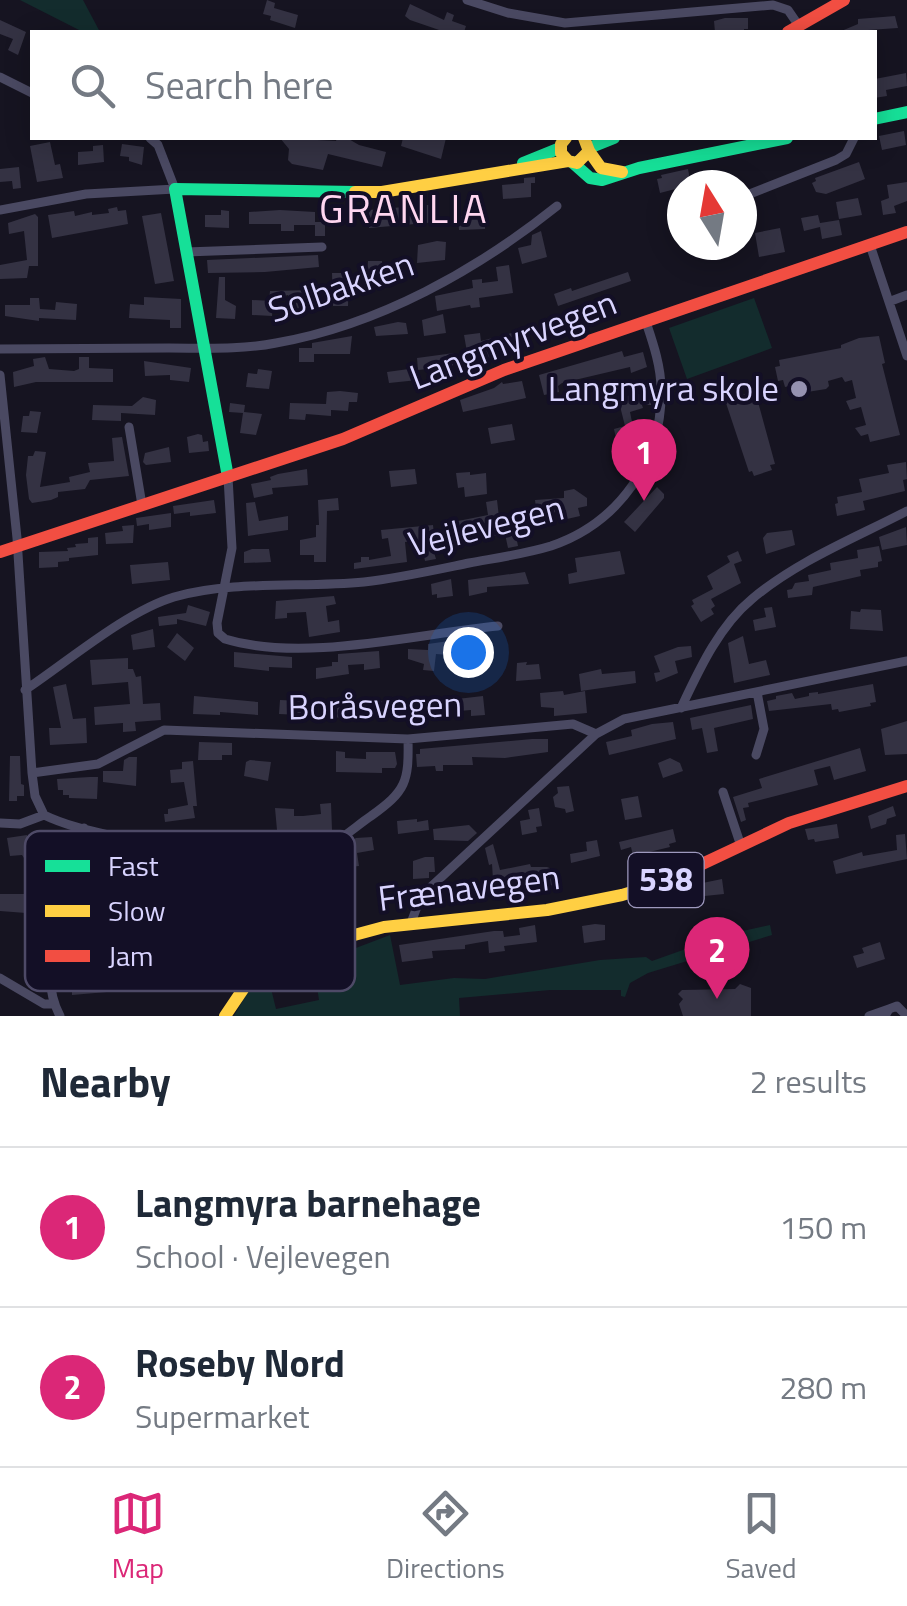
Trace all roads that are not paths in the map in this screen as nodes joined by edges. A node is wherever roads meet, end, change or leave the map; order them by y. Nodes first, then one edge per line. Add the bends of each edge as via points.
1 (467, 0) edge
2 (844, 0) edge
3 (794, 30) edge
4 (0, 78) edge
5 (30, 91) edge
6 (907, 112) edge
7 (877, 118) edge
8 (152, 140) edge
9 (777, 140) edge
10 (853, 140) edge
11 (587, 145) edge
12 (564, 148) edge
13 (625, 172) junction
14 (175, 189) junction
15 (757, 191) edge
16 (557, 206) dead end
17 (0, 210) edge
18 (907, 232) edge
19 (870, 244) junction
20 (322, 247) dead end
21 (186, 252) junction
22 (907, 295) edge
23 (890, 301) junction
24 (646, 322) junction
25 (204, 348) junction
26 (0, 349) edge
27 (907, 356) edge
28 (0, 376) edge
29 (130, 428) dead end
30 (228, 478) junction
31 (142, 506) junction
32 (907, 511) edge
33 (18, 547) junction
34 (0, 552) edge
35 (224, 590) junction
36 (498, 626) dead end
37 (907, 661) edge
38 (26, 690) junction
39 (757, 692) junction
40 (681, 708) junction
41 (596, 734) junction
42 (408, 739) junction
43 (756, 756) dead end
44 (32, 773) junction
45 (907, 786) edge
46 (722, 792) dead end
47 (44, 815) junction
48 (0, 823) edge
49 (84, 828) junction
50 (80, 831) edge
51 (98, 831) edge
52 (350, 831) edge
53 (741, 846) junction
54 (411, 923) junction
55 (355, 934) edge
56 (0, 978) edge
57 (52, 991) edge
58 (242, 991) edge
59 (907, 999) edge
60 (54, 1004) junction
61 (889, 1010) edge
62 (907, 1015) edge
63 (60, 1016) edge
64 (225, 1016) edge
65 (868, 1016) edge

1 - 3 street via 565,23 773,5 788,10
2 - 3 main road
4 - 5 street
6 - 7 main road
8 - 14 street
9 - 13 main road
10 - 15 street via 836,160
11 - 12 main road via 583,160
11 - 13 main road via 600,168
12 - 13 main road via 596,180
12 - 14 main road via 512,168 382,192
14 - 17 street via 86,194
14 - 21 main road
16 - 25 street, Solbakken via 460,274 399,303 280,343
18 - 19 main road, Langmyrvegen
19 - 23 street
19 - 24 main road, Langmyrvegen
20 - 21 street
21 - 25 main road
22 - 23 street
23 - 27 street
24 - 30 main road, Langmyrvegen
24 - 35 street, Vejlevegen via 661,383 657,433 634,484 582,532 536,550 380,580
25 - 26 street, Solbakken
25 - 30 main road
28 - 33 street
29 - 31 street
30 - 31 main road, Langmyrvegen
30 - 35 street via 232,531
31 - 33 main road, Langmyrvegen
32 - 40 street via 786,574 751,600 698,671
33 - 34 main road, Langmyrvegen
33 - 38 street
35 - 36 street via 217,629 237,642 328,647
35 - 38 street, Vejlevegen via 140,612
37 - 39 street
38 - 44 street
39 - 40 street
39 - 43 street via 764,729
40 - 41 street via 624,719
41 - 42 street, Boråsvegen via 573,724
41 - 54 street via 421,896
42 - 44 street, Boråsvegen via 164,730 98,764
42 - 52 street via 409,772 399,796
44 - 47 street
45 - 53 main road, Frænavegen / 538 via 789,823
46 - 53 street
47 - 48 street
47 - 49 street
49 - 50 street
49 - 51 street
53 - 54 main road, Frænavegen / 538 via 622,896
54 - 55 main road, Frænavegen / 538
56 - 60 street
57 - 60 street
58 - 64 main road, Frænavegen / 538
59 - 61 street
60 - 63 street
61 - 62 street via 902,1008
61 - 65 street

